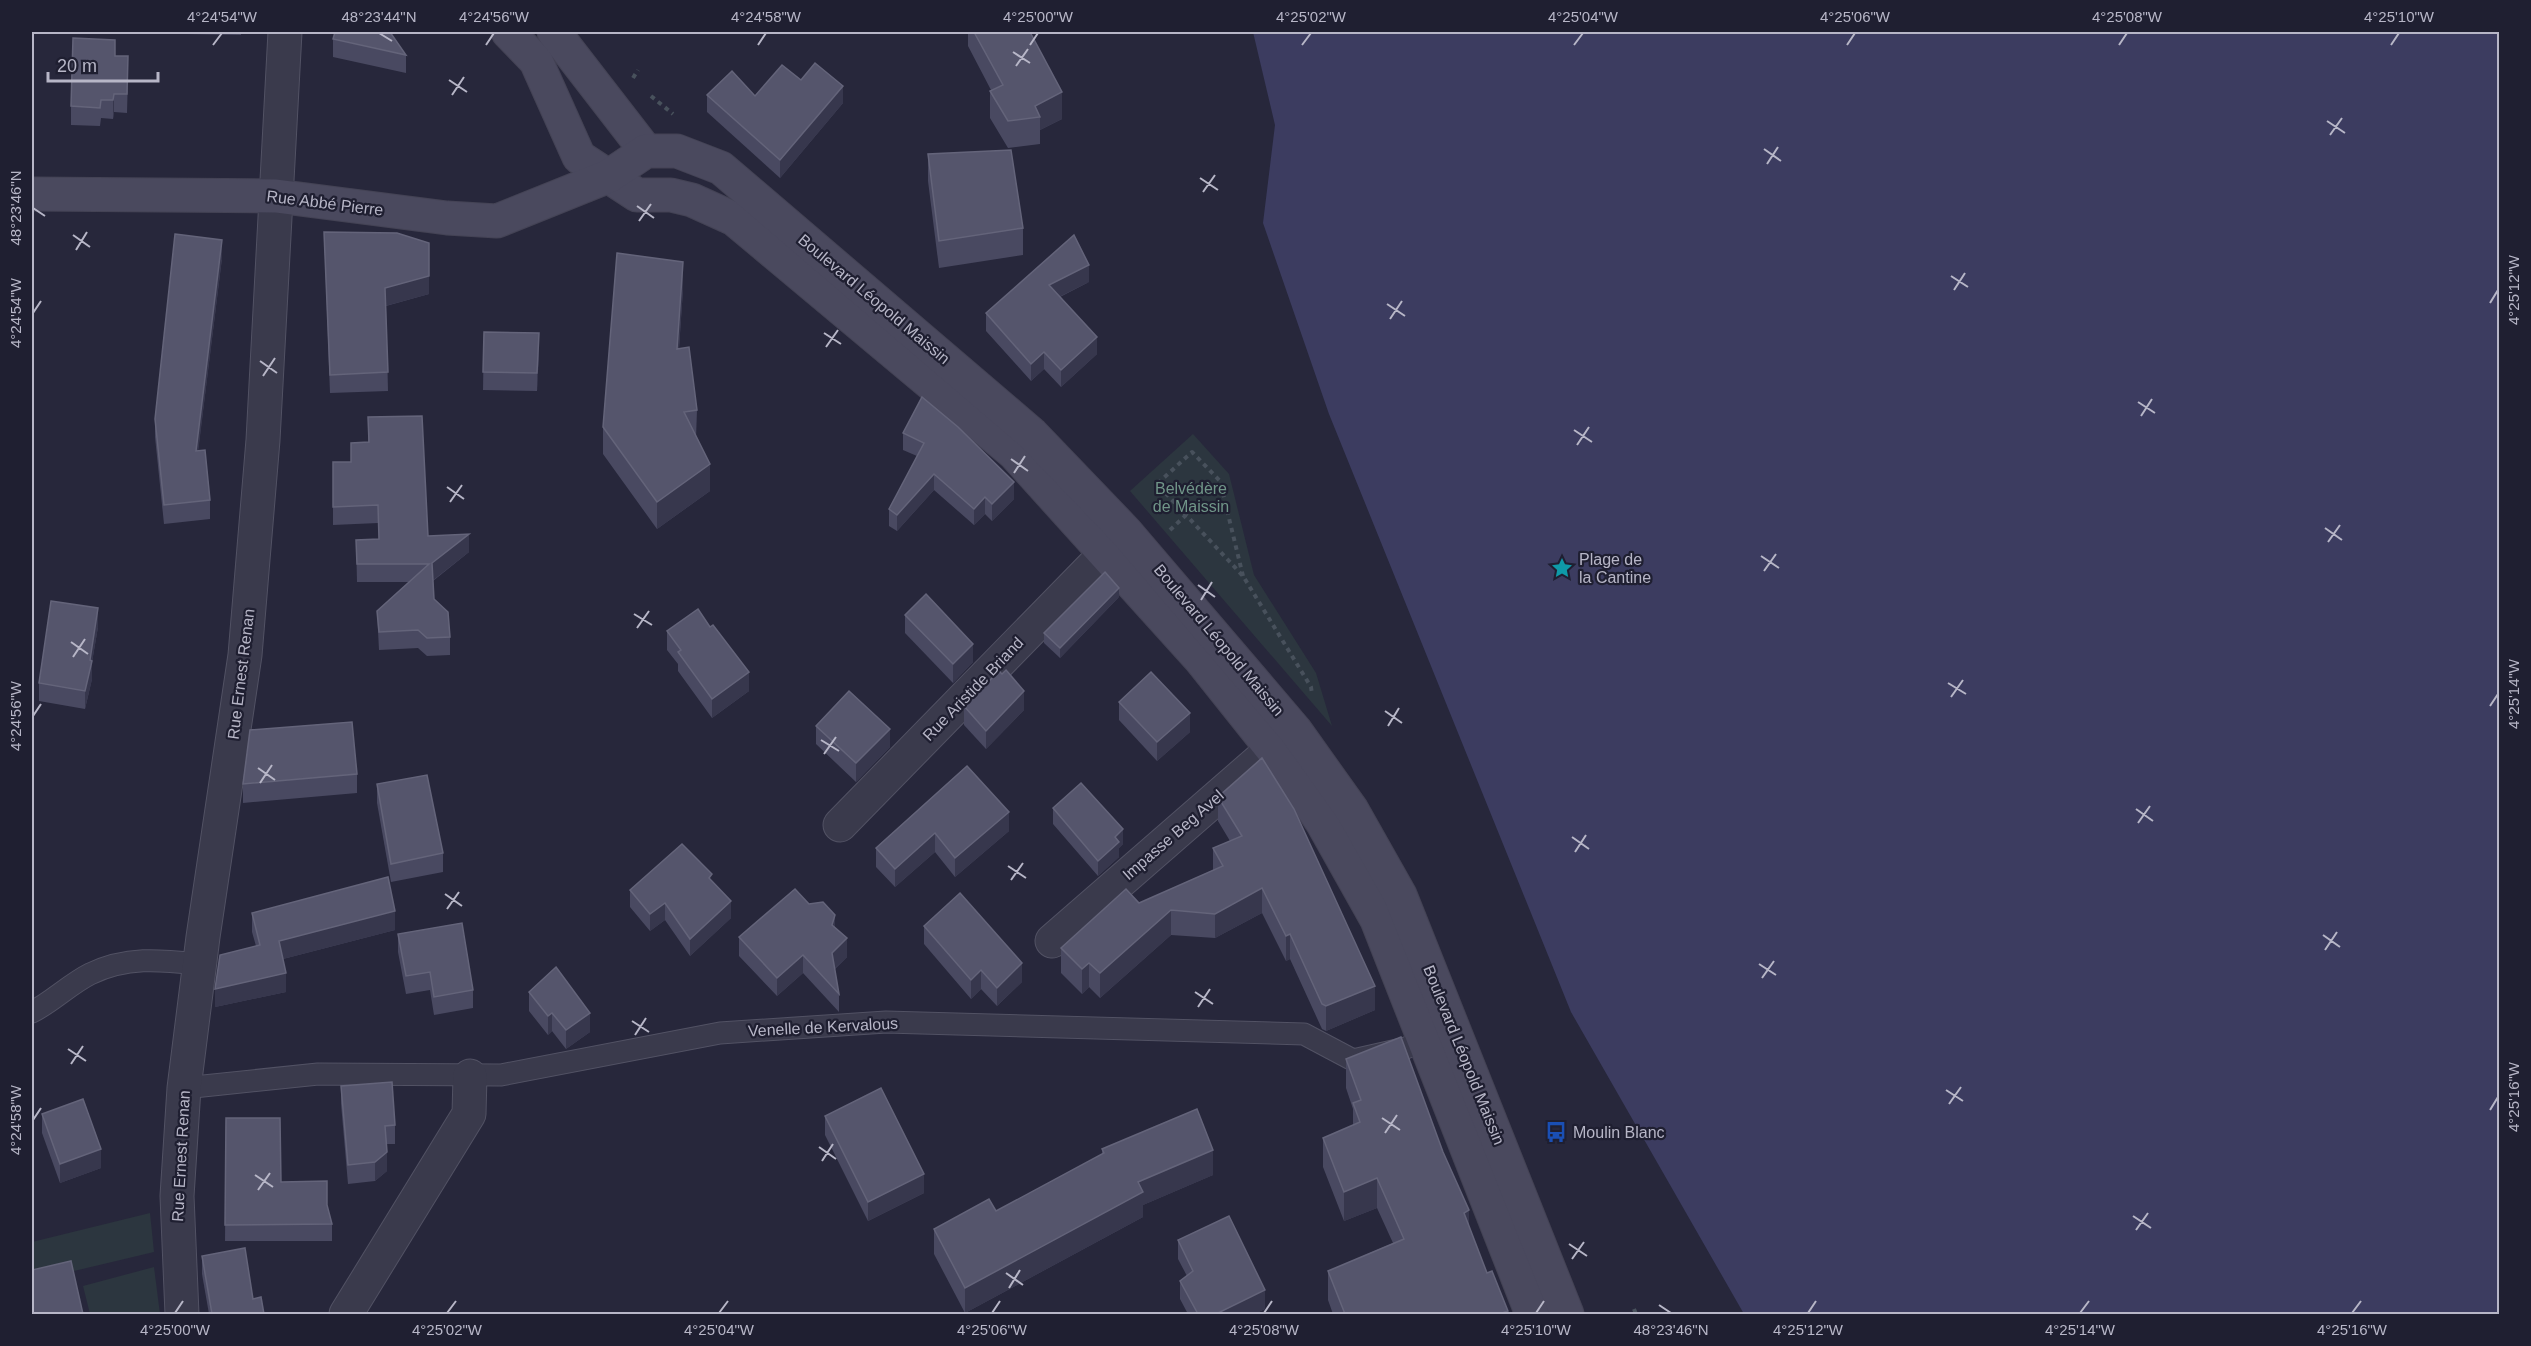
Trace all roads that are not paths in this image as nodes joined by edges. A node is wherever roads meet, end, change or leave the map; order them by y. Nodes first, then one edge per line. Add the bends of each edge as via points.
1 (285, 32) edge
2 (508, 32) edge
3 (554, 32) edge
4 (646, 151) junction
5 (609, 176) junction
6 (32, 194) edge
7 (276, 196) junction
8 (1105, 554) junction
9 (1294, 728) junction
10 (840, 825) dead end
11 (1052, 941) dead end
12 (200, 964) junction
13 (32, 1012) edge
14 (1439, 1033) junction
15 (470, 1076) junction
16 (184, 1088) junction
17 (182, 1314) edge
18 (346, 1314) edge
19 (1532, 1314) edge
20 (1567, 1314) edge

1 - 7 street, Rue Ernest Renan
2 - 5 street, Boulevard Léopold Maissin via 536,61 579,157
3 - 4 street
4 - 5 street
4 - 9 street, Boulevard Léopold Maissin via 677,151 721,168 1032,434 1126,532
5 - 7 street, Rue Abbé Pierre via 497,222
5 - 8 street, Boulevard Léopold Maissin via 637,195 692,200 734,219 1014,453
6 - 7 street, Rue Abbé Pierre
7 - 12 street, Rue Ernest Renan via 262,452 245,656
8 - 9 street, Boulevard Léopold Maissin via 1201,660
8 - 10 street, Rue Aristide Briand
9 - 11 street, Impasse Beg Avel
9 - 14 street, Boulevard Léopold Maissin via 1322,822
12 - 13 lane via 148,958 114,966 90,974
12 - 16 street, Rue Ernest Renan
14 - 15 lane, Venelle de Kervalous via 1406,1048 1353,1060 1304,1034 886,1022 720,1033 501,1075
14 - 19 street, Boulevard Léopold Maissin
14 - 20 street, Boulevard Léopold Maissin
15 - 16 lane, Venelle de Kervalous via 318,1074
15 - 18 street via 469,1114
16 - 17 street, Rue Ernest Renan via 177,1196

